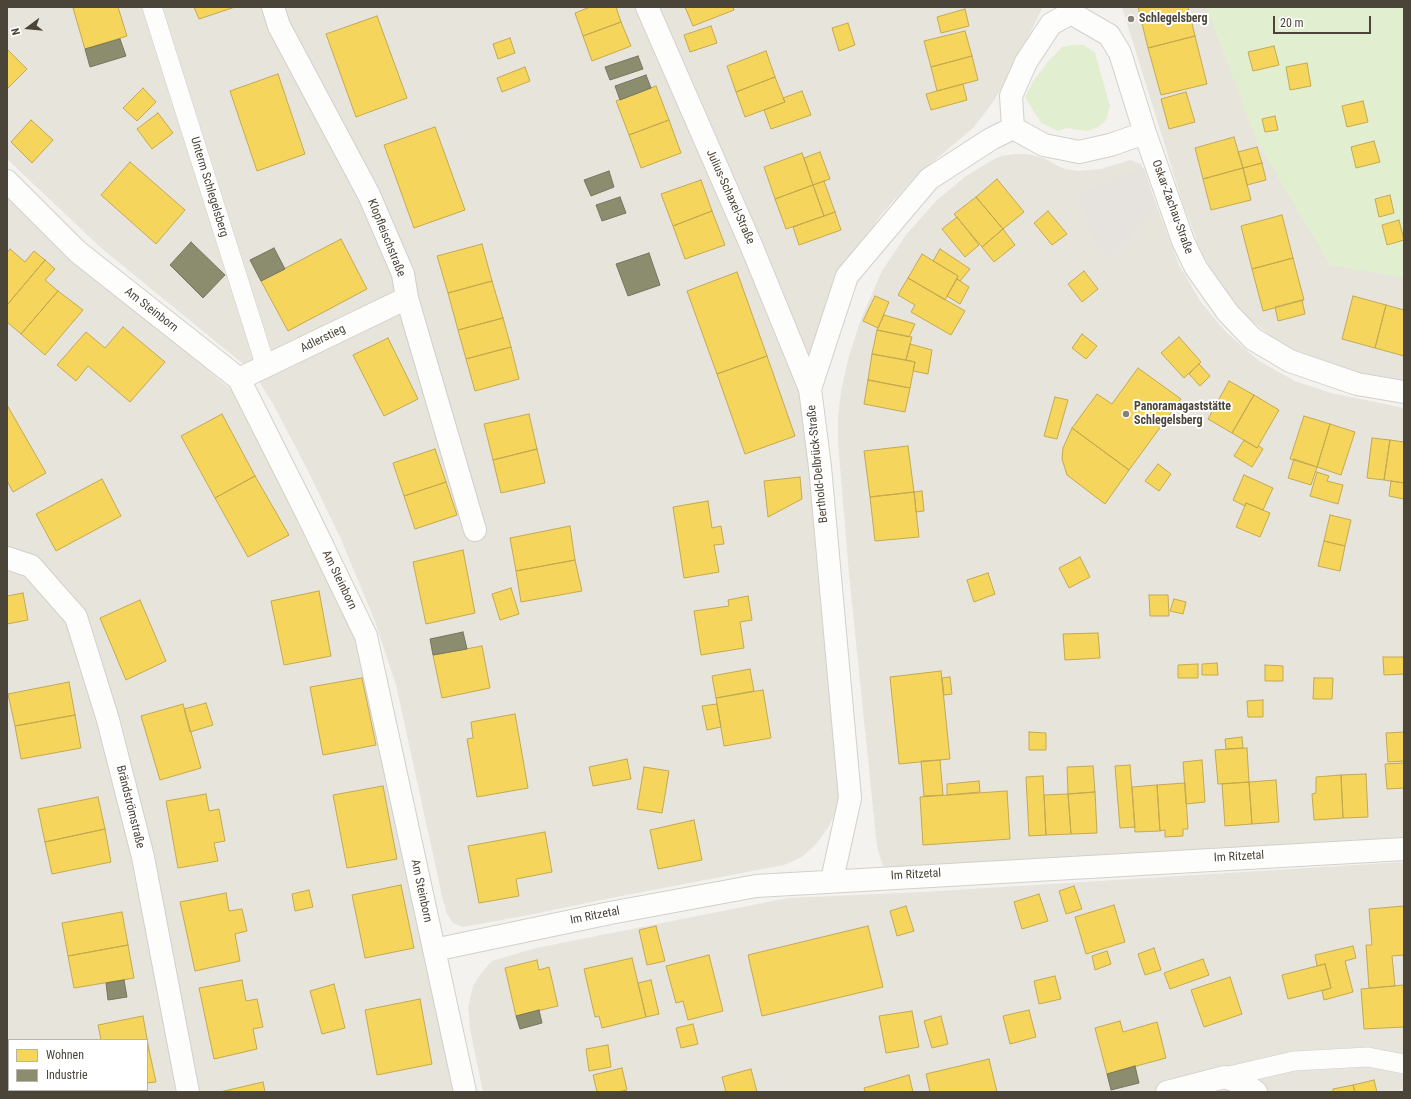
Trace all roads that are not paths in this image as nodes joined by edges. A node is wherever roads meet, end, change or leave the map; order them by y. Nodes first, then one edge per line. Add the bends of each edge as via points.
1 (152, 7) edge
2 (273, 7) edge
3 (647, 7) edge
4 (1071, 10) edge
5 (1013, 128) junction
6 (1145, 133) junction
7 (7, 181) edge
8 (407, 298) junction
9 (266, 366) junction
10 (238, 379) junction
11 (810, 389) junction
12 (1404, 392) edge
13 (475, 530) dead end
14 (7, 558) edge
15 (1404, 849) edge
16 (832, 880) junction
17 (434, 950) junction
18 (1404, 1064) edge
19 (1225, 1077) junction
20 (188, 1092) edge
21 (465, 1092) edge
22 (1167, 1092) edge
23 (1256, 1092) edge

1 - 9 lane, Unterm Schlegelsberg
2 - 8 street, Klopfleischstraße via 279,26 369,196 403,274
3 - 11 street, Julius-Schaxel-Straße via 751,245
4 - 5 street via 1051,24 1026,62 1011,96
4 - 6 street via 1108,35 1120,53
5 - 6 street via 1044,145 1079,152
5 - 11 street, Berthold-Delbrück-Straße via 991,139 929,179 847,276
6 - 12 street, Oskar-Zachau-Straße via 1183,241 1196,268 1228,313 1253,339 1290,361 1357,384
7 - 10 street, Am Steinborn via 78,252
8 - 9 street, Adlerstieg
8 - 13 street, Klopfleischstraße
9 - 10 street, Adlerstieg
10 - 17 street, Am Steinborn via 366,636
11 - 16 street, Berthold-Delbrück-Straße via 820,467 850,798
14 - 20 street, Brändströmstraße via 30,566 76,617 108,720 143,857
15 - 16 street, Im Ritzetal
16 - 17 street, Im Ritzetal via 756,886
17 - 21 street, Am Steinborn
18 - 19 lane via 1368,1057 1294,1061
19 - 22 street
19 - 23 street

